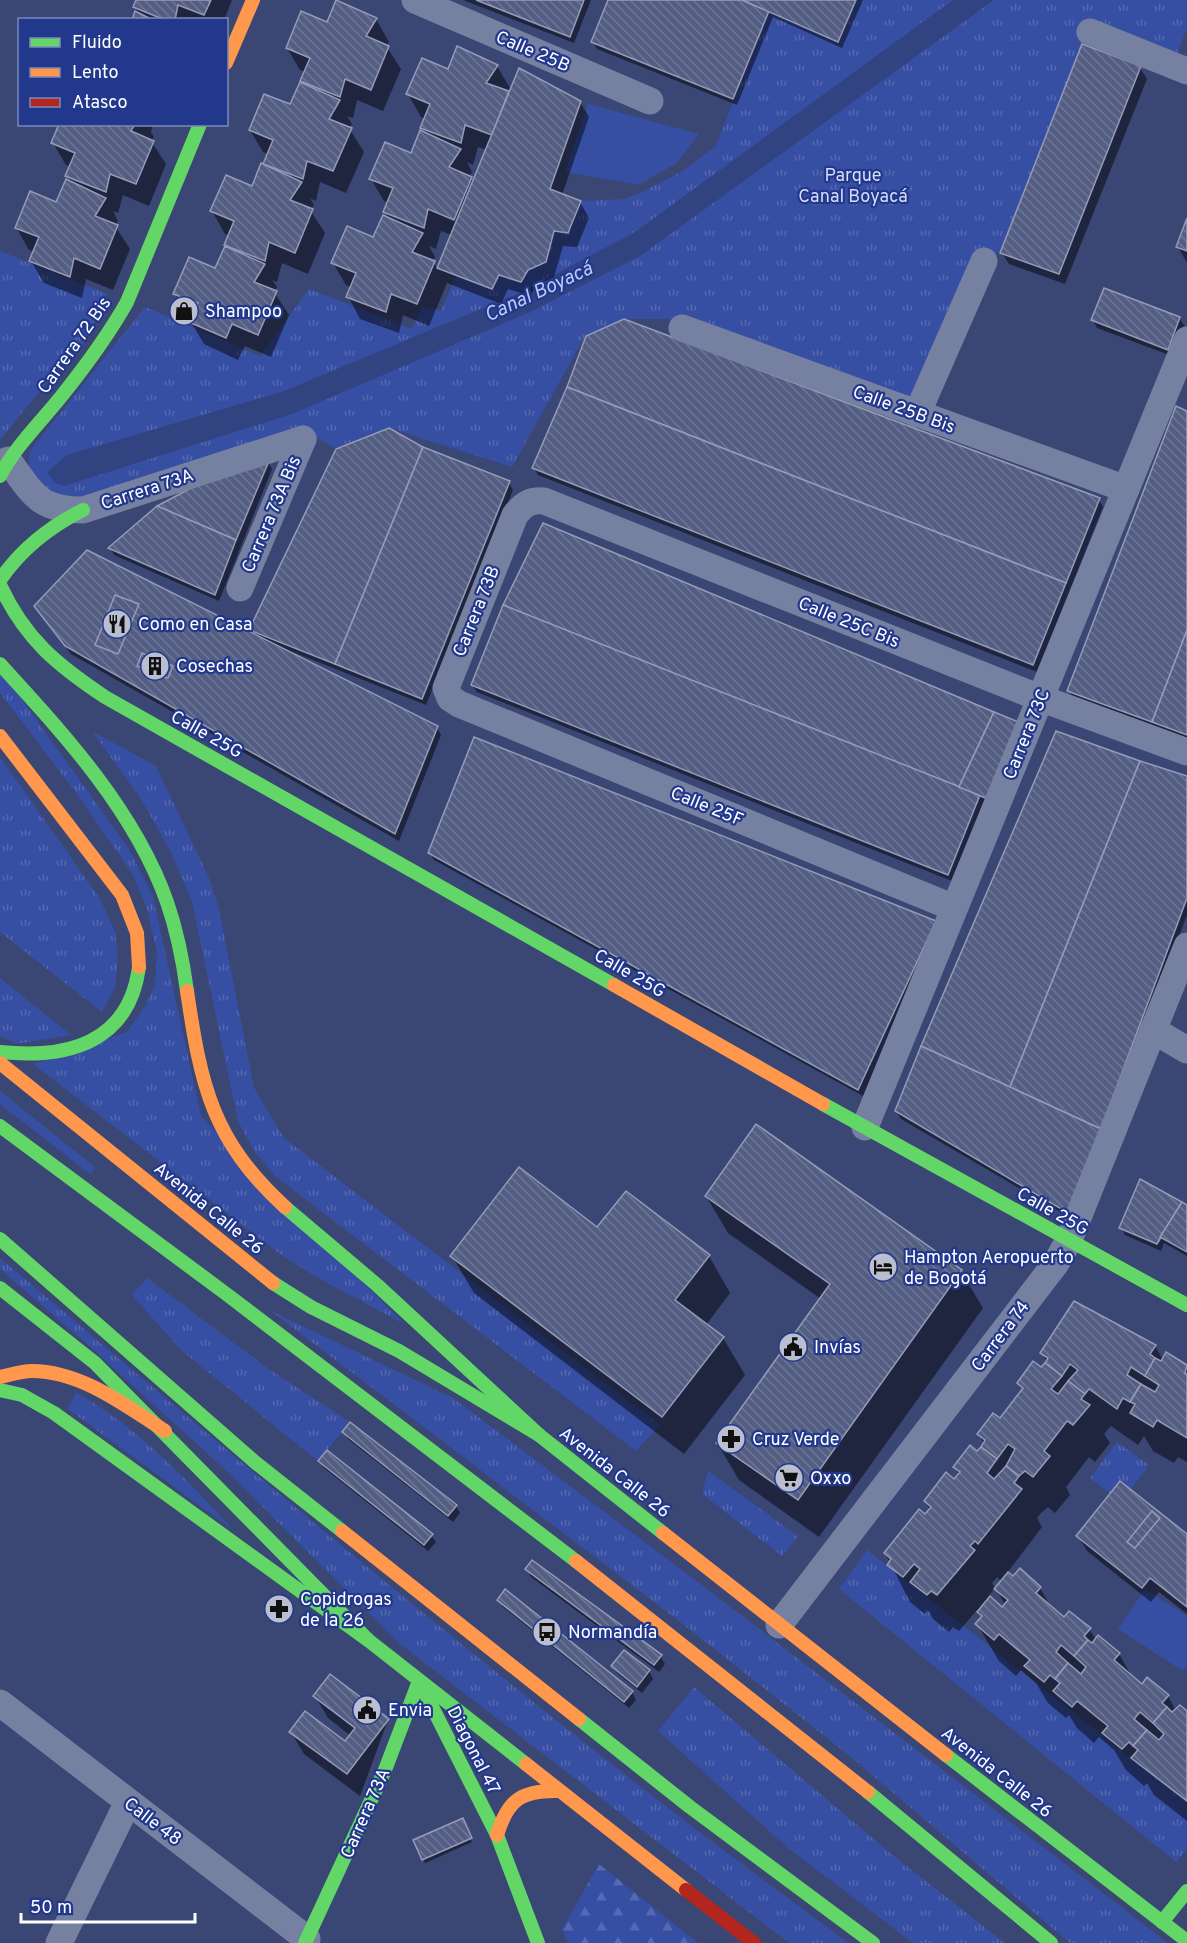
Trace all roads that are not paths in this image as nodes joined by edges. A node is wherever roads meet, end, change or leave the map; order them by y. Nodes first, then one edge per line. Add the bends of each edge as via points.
1 (253, 0) edge
2 (415, 0) edge
3 (1090, 32) dead end
4 (228, 58) edge
5 (1187, 71) edge
6 (650, 101) dead end
7 (199, 126) edge
8 (984, 261) dead end
9 (682, 328) dead end
10 (1187, 340) edge
11 (917, 414) junction
12 (303, 439) joint
13 (4, 468) edge
14 (1126, 489) junction
15 (83, 510) junction
16 (515, 515) joint
17 (0, 580) edge
18 (0, 585) edge
19 (240, 588) dead end
20 (0, 664) edge
21 (1040, 698) junction
22 (459, 704) joint
23 (0, 736) edge
24 (1187, 752) edge
25 (954, 908) junction
26 (1187, 946) edge
27 (1153, 1030) junction
28 (1187, 1050) edge
29 (0, 1052) edge
30 (0, 1063) edge
31 (0, 1126) edge
32 (864, 1127) junction
33 (0, 1239) edge
34 (1069, 1240) junction
35 (0, 1288) edge
36 (1187, 1305) edge
37 (0, 1377) edge
38 (0, 1390) edge
39 (165, 1431) junction
40 (540, 1435) junction
41 (779, 1625) junction
42 (368, 1640) junction
43 (419, 1681) junction
44 (0, 1703) edge
45 (560, 1791) junction
46 (128, 1803) junction
47 (497, 1835) junction
48 (1187, 1891) edge
49 (1162, 1922) junction
50 (306, 1941) edge
51 (1187, 1941) edge
52 (59, 1943) edge
53 (538, 1943) edge
54 (754, 1943) edge
55 (873, 1943) edge
56 (1051, 1943) edge

1 - 4 main road
2 - 6 street, Calle 25B
3 - 5 street
7 - 13 main road, Carrera 72 Bis via 127,303 65,393
8 - 11 street
9 - 11 street, Calle 25B Bis
10 - 14 street, Carrera 73C
11 - 14 street, Calle 25B Bis
12 - 15 street, Carrera 73A
12 - 19 street, Carrera 73A Bis
13 - 15 street, Carrera 73A via 45,504 59,510
14 - 21 street, Carrera 73C
15 - 17 main road via 40,534 21,551
16 - 21 street, Calle 25C Bis via 532,500 544,501
16 - 22 street, Carrera 73B via 446,688 450,698
18 - 32 main road, Calle 25G via 9,608 35,646 105,697
20 - 40 main road via 53,721 101,785 150,862 178,939 208,1100 244,1166
21 - 24 street, Calle 25C Bis
21 - 25 street, Carrera 73C
22 - 25 street, Calle 25F
23 - 29 main road via 111,877 135,926 140,965 125,1011 93,1042 51,1055
25 - 32 street, Carrera 73C
26 - 27 street, Carrera 74
27 - 28 street
27 - 34 street, Carrera 74
30 - 40 main road, Avenida Calle 26 via 272,1282 399,1351
31 - 56 main road via 648,1616
32 - 34 main road, Calle 25G
33 - 55 main road via 256,1463 690,1807
34 - 36 main road, Calle 25G
34 - 41 street, Carrera 74 via 1056,1263
35 - 39 main road via 95,1363
37 - 39 main road via 33,1371 67,1377
38 - 42 main road via 22,1395 54,1413
39 - 42 main road
40 - 41 main road, Avenida Calle 26
41 - 49 main road, Avenida Calle 26
42 - 43 main road
43 - 45 main road
43 - 47 main road, Diagonal 47
43 - 50 main road, Carrera 73A via 385,1770
44 - 46 street, Calle 48
45 - 47 main road, Diagonal 47 via 540,1790 513,1801 502,1815
45 - 54 main road
46 - 50 street, Calle 48
46 - 52 street
47 - 53 main road, Diagonal 47
48 - 49 main road
49 - 51 main road, Avenida Calle 26

